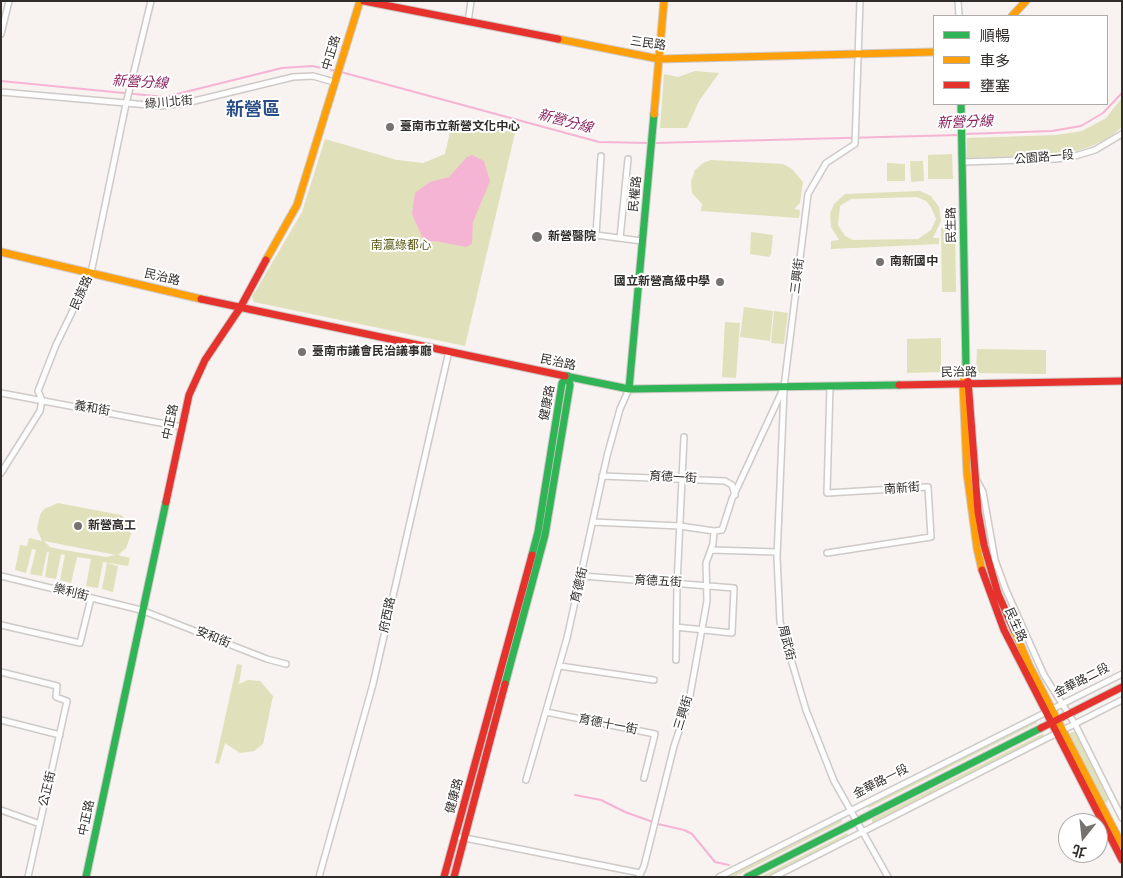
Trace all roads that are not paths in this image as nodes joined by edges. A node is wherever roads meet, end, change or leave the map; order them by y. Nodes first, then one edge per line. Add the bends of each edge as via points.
1 (9, 1) edge
2 (151, 1) edge
3 (360, 1) edge
4 (364, 1) edge
5 (471, 1) edge
6 (664, 1) edge
7 (860, 1) edge
8 (958, 1) edge
9 (1026, 1) edge
10 (959, 15) edge
11 (1013, 15) edge
12 (468, 22) junction
13 (1, 34) edge
14 (933, 52) edge
15 (859, 54) junction
16 (659, 59) junction
17 (335, 80) junction
18 (1, 92) edge
19 (127, 101) junction
20 (961, 105) edge
21 (1122, 134) edge
22 (601, 156) dead end
23 (628, 159) dead end
24 (962, 162) junction
25 (620, 238) junction
26 (642, 241) junction
27 (1, 252) edge
28 (91, 273) junction
29 (240, 308) junction
30 (449, 352) junction
31 (568, 376) junction
32 (1122, 381) edge
33 (966, 384) junction
34 (830, 386) junction
35 (784, 387) junction
36 (629, 389) junction
37 (1, 393) edge
38 (42, 400) junction
39 (182, 427) junction
40 (684, 437) dead end
41 (1, 473) edge
42 (602, 476) junction
43 (974, 477) junction
44 (681, 478) junction
45 (735, 495) junction
46 (593, 522) junction
47 (680, 526) junction
48 (714, 531) junction
49 (711, 550) junction
50 (777, 552) junction
51 (827, 554) dead end
52 (530, 558) junction
53 (538, 560) junction
54 (1, 576) edge
55 (582, 576) junction
56 (677, 584) junction
57 (708, 584) junction
58 (92, 598) junction
59 (141, 610) junction
60 (1, 625) edge
61 (676, 627) junction
62 (701, 630) junction
63 (676, 660) dead end
64 (286, 664) dead end
65 (560, 666) junction
66 (1, 672) edge
67 (1122, 674) edge
68 (654, 680) dead end
69 (1122, 687) edge
70 (1122, 700) edge
71 (1063, 703) junction
72 (1049, 710) junction
73 (546, 712) junction
74 (1069, 714) junction
75 (1, 720) edge
76 (1055, 722) junction
77 (1075, 724) junction
78 (1060, 732) junction
79 (60, 735) junction
80 (644, 778) dead end
81 (526, 780) dead end
82 (1, 810) edge
83 (851, 810) junction
84 (1122, 818) edge
85 (856, 820) junction
86 (40, 824) junction
87 (864, 831) junction
88 (455, 836) junction
89 (464, 838) junction
90 (1122, 845) edge
91 (1122, 860) edge
92 (640, 875) edge
93 (27, 876) edge
94 (86, 877) edge
95 (319, 877) edge
96 (444, 877) edge
97 (454, 877) edge
98 (720, 877) edge
99 (747, 877) edge
100 (774, 877) edge
101 (888, 877) edge

1 - 13 street
2 - 19 street, 民族路
3 - 17 street, 中正路
4 - 12 street, 三民路
5 - 12 street
6 - 16 street, 民權路
7 - 15 street, 三興街
8 - 10 street
9 - 11 street
12 - 16 street, 三民路
14 - 15 street, 三民路
15 - 16 street, 三民路
15 - 35 street, 三興街 via 852,148 826,164 808,194
16 - 26 street, 民權路
17 - 19 street, 綠川北街 via 294,77 186,104 160,106
17 - 29 street, 中正路 via 297,204
18 - 19 street, 綠川北街
19 - 28 street, 民族路
20 - 24 street, 民生路
21 - 24 street, 公園路一段 via 1095,150 1076,156
22 - 25 street via 596,235
23 - 25 street
24 - 33 street, 民生路
25 - 26 street
26 - 36 street, 民權路
27 - 28 street, 民治路
28 - 29 street, 民治路
28 - 38 street, 民族路 via 38,391
29 - 30 street, 民治路
29 - 39 street, 中正路 via 205,360 188,395
30 - 31 street, 民治路
30 - 95 street, 府西路 via 372,684
31 - 36 street, 民治路
31 - 52 street, 健康路 via 562,384 538,532
31 - 53 street, 健康路 via 570,385 561,441
32 - 33 street, 民治路
33 - 34 street, 民治路
33 - 43 street, 民生路
33 - 72 street, 民生路 via 971,507 984,576 1004,630
34 - 35 street, 民治路
34 - 51 street, 南新街 via 827,493 928,487 931,537
35 - 36 street, 民治路
35 - 45 street, 三興街
35 - 50 street, 周武街
36 - 42 street, 育德街
37 - 38 street, 義和街
38 - 39 street, 義和街
38 - 41 street, 民族路 via 40,411
39 - 59 street, 中正路
40 - 44 street
42 - 44 street, 育德一街
42 - 46 street, 育德街
43 - 71 street, 民生路 via 983,492 995,560 1006,590 1044,675
43 - 72 street, 民生路 via 984,545 998,594
44 - 45 street, 育德一街 via 725,481 732,485
44 - 47 street
45 - 48 street, 三興街 via 722,530
46 - 47 street
46 - 55 street, 育德街
47 - 48 street
47 - 56 street
48 - 49 street, 三興街
49 - 50 street
49 - 57 street, 三興街 via 706,563
50 - 83 street, 周武街 via 780,622 785,646 834,781
52 - 53 street
52 - 88 street, 健康路
53 - 89 street, 健康路
54 - 58 street, 樂利街
55 - 56 street, 育德五街
55 - 65 street, 育德街
56 - 57 street, 育德五街
56 - 61 street
57 - 62 street, 三興街
57 - 62 street, 育德五街 via 734,588 732,633
58 - 59 street, 樂利街
58 - 60 street via 80,643
59 - 64 street, 安和街
59 - 94 street, 中正路
61 - 62 street
61 - 63 street
62 - 92 street, 三興街 via 687,708
65 - 68 street
65 - 73 street, 育德街
66 - 79 street, 公正街 via 58,686 56,697 67,701
67 - 71 street, 金華路二段
69 - 74 street, 金華路二段
70 - 77 street
71 - 72 street, 金華路二段
71 - 74 street, 民生路
72 - 76 street, 民生路
72 - 83 street, 金華路一段
73 - 80 street, 育德十一街 via 654,734
73 - 81 street, 育德街
74 - 76 street, 金華路二段
74 - 77 street, 民生路
75 - 79 street
76 - 78 street, 民生路
76 - 85 street, 金華路一段
77 - 78 street
77 - 84 street, 民生路
78 - 87 street
78 - 90 street, 民生路
78 - 91 street, 民生路
79 - 86 street, 公正街
82 - 86 street
83 - 85 street, 周武街
83 - 98 street, 金華路一段
85 - 87 street, 周武街
85 - 99 street, 金華路一段
86 - 93 street, 公正街
87 - 100 street
87 - 101 street, 周武街
88 - 89 street, 三興街
88 - 96 street, 健康路
89 - 92 street, 三興街
89 - 97 street, 健康路

